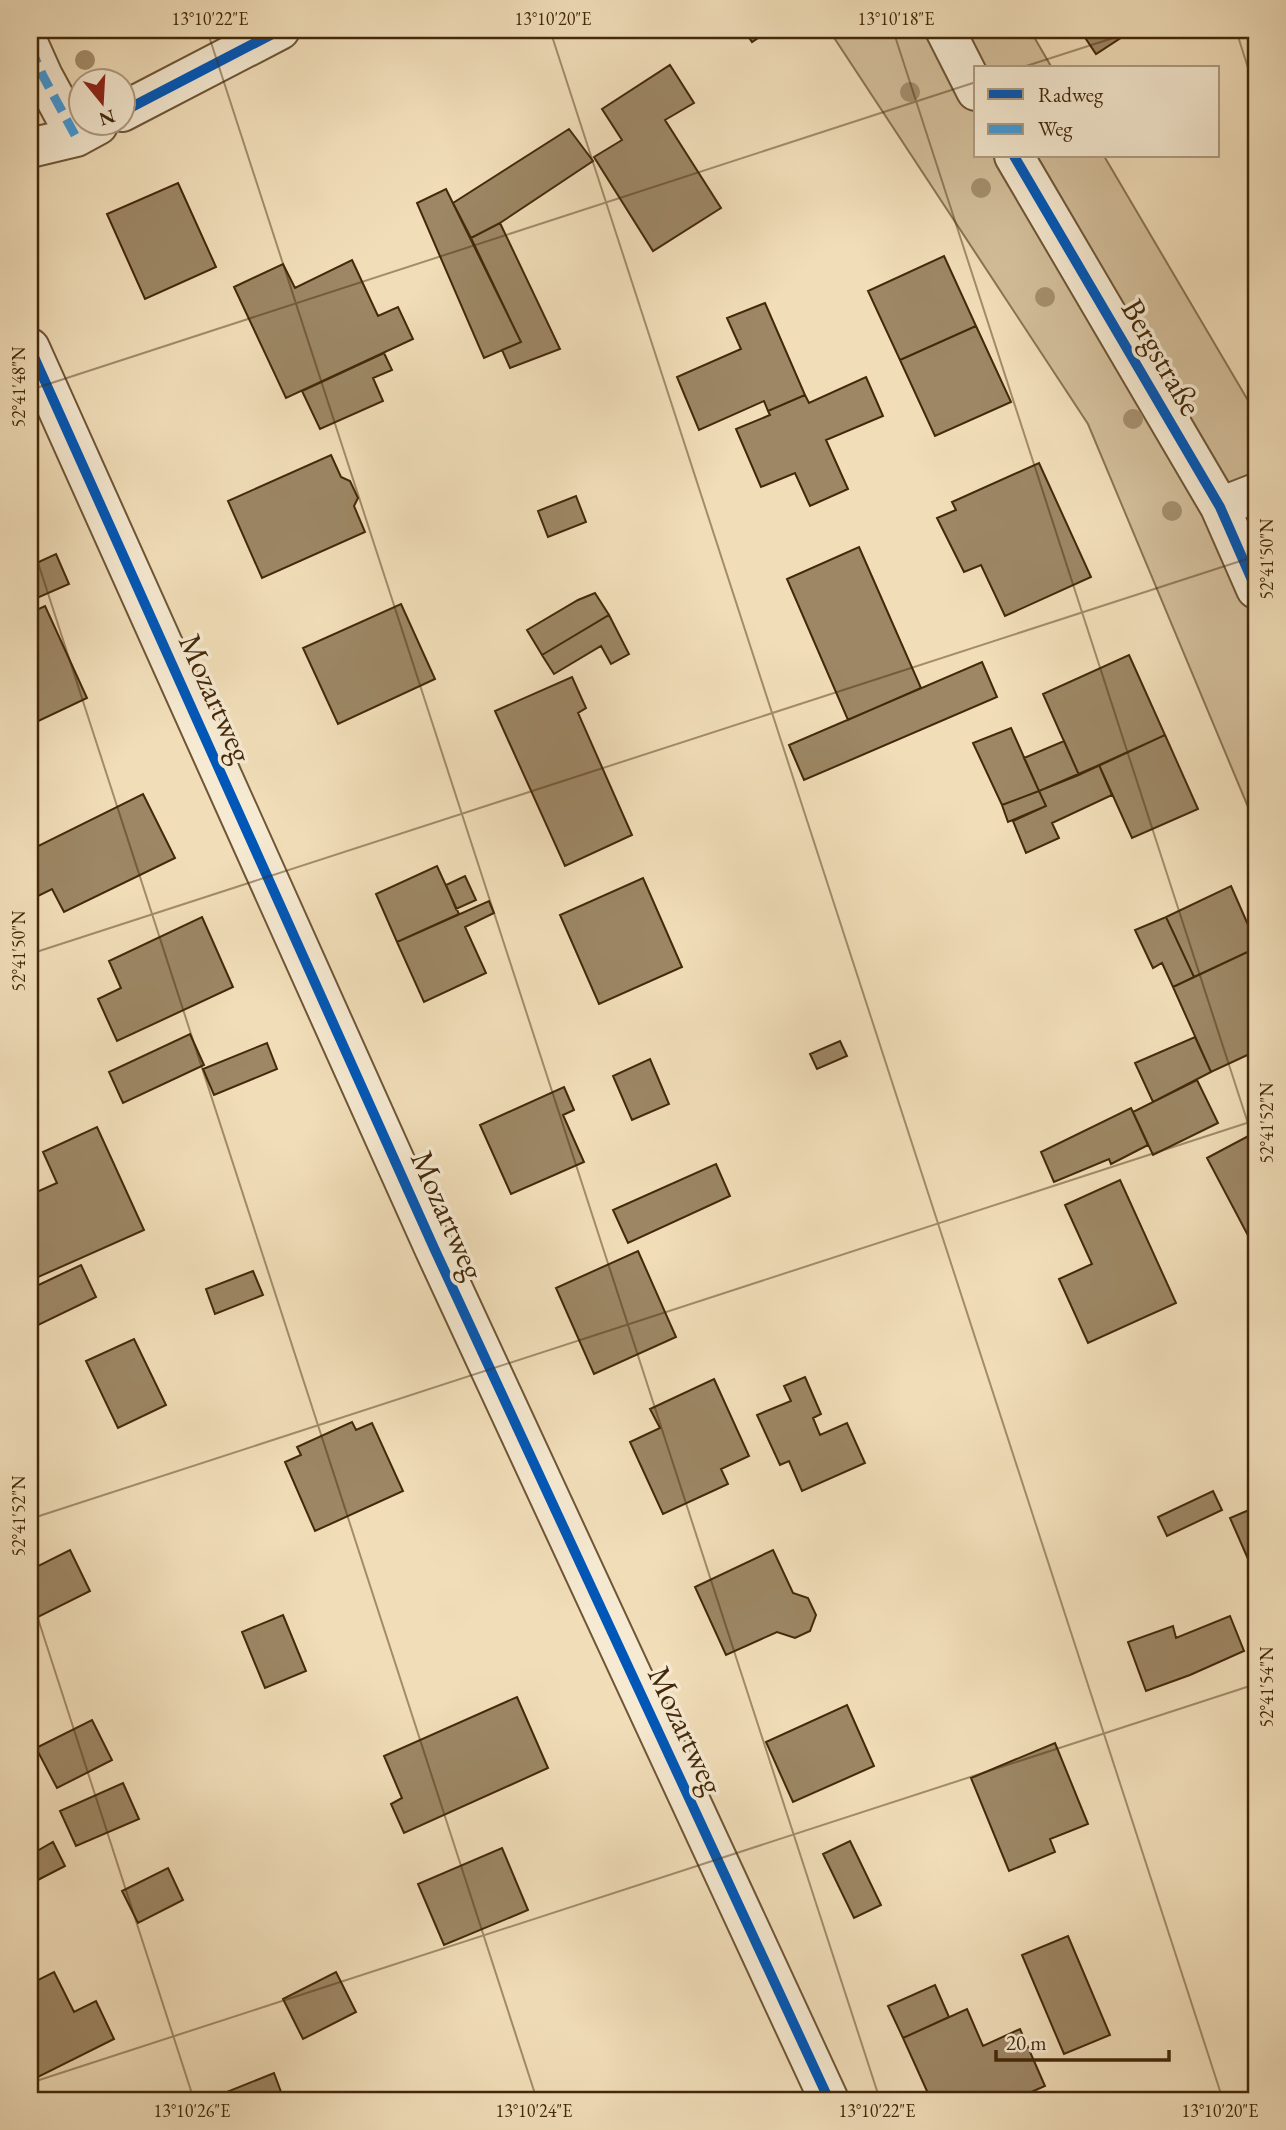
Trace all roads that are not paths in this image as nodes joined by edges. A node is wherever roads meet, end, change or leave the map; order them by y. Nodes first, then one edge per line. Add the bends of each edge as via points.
1 (280, 30) edge
2 (945, 30) edge
3 (30, 47) edge
4 (974, 88) edge
5 (66, 103) edge
6 (136, 105) edge
7 (69, 136) edge
8 (30, 148) edge
9 (1015, 158) edge
10 (30, 348) edge
11 (1256, 493) edge
12 (1220, 507) junction
13 (1256, 589) edge
14 (829, 2100) edge

1 - 6 street
2 - 4 street
3 - 5 street via 43,76
7 - 8 street
9 - 12 street, Bergstraße
10 - 14 street, Mozartweg via 428,1236
11 - 12 street
12 - 13 street, Bergstraße

